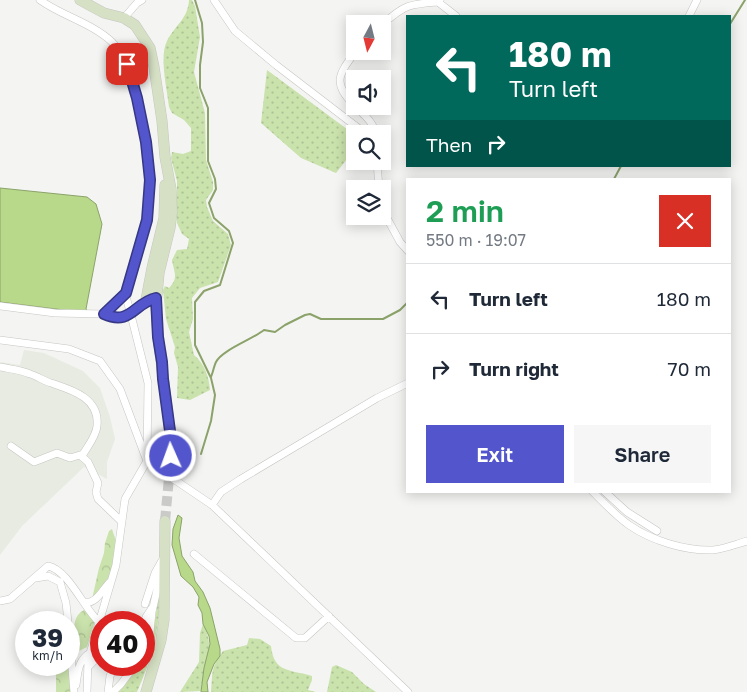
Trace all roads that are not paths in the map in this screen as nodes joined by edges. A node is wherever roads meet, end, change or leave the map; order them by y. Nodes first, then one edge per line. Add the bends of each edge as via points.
1 (40, 0) edge
2 (80, 0) edge
3 (142, 0) edge
4 (214, 0) edge
5 (697, 0) edge
6 (439, 1) edge
7 (455, 15) edge
8 (689, 15) edge
9 (391, 17) edge
10 (124, 18) junction
11 (349, 60) edge
12 (346, 97) edge
13 (364, 115) edge
14 (354, 125) edge
15 (373, 125) edge
16 (391, 225) edge
17 (406, 249) edge
18 (126, 293) junction
19 (151, 299) junction
20 (0, 306) edge
21 (104, 314) junction
22 (131, 315) junction
23 (0, 340) edge
24 (0, 367) edge
25 (406, 384) edge
26 (11, 446) dead end
27 (82, 456) junction
28 (171, 456) tunnel mouth
29 (146, 461) junction
30 (594, 493) edge
31 (606, 493) edge
32 (212, 505) junction
33 (164, 521) tunnel mouth
34 (122, 522) junction
35 (657, 531) dead end
36 (747, 541) edge
37 (194, 554) dead end
38 (164, 557) junction
39 (35, 578) junction
40 (111, 582) junction
41 (0, 601) edge
42 (84, 602) junction
43 (145, 604) dead end
44 (154, 606) junction
45 (67, 611) edge
46 (91, 611) edge
47 (103, 611) edge
48 (150, 611) edge
49 (153, 611) edge
50 (329, 616) junction
51 (90, 656) edge
52 (90, 664) edge
53 (73, 676) edge
54 (110, 676) edge
55 (126, 676) edge
56 (74, 692) edge
57 (87, 692) edge
58 (108, 692) edge
59 (113, 692) edge
60 (146, 692) edge
61 (408, 692) edge

1 - 18 street via 112,42 127,64 137,98 150,180 147,220
2 - 10 street via 104,13
3 - 10 street
4 - 14 street via 235,31
5 - 8 street
6 - 7 street
6 - 9 street via 410,4
10 - 19 street via 135,25 150,48 170,178 170,228
11 - 12 street via 340,83
13 - 15 street
16 - 17 street
18 - 21 street
18 - 22 street
19 - 22 street
19 - 28 street via 167,399
20 - 21 street via 55,313
21 - 22 street via 117,318
22 - 29 street via 148,383
23 - 29 street via 69,349 100,361 120,389
24 - 27 street via 66,387 93,406 97,427
25 - 32 street via 241,479 221,492
26 - 27 street via 34,462 57,453 70,458
27 - 34 street via 98,483 98,499
29 - 32 street
29 - 34 street via 125,499
30 - 36 street via 630,526 676,545 715,550
31 - 35 street via 627,512
32 - 50 street
33 - 38 street
34 - 40 street
37 - 50 street via 296,638 305,638
38 - 43 street
38 - 44 street
38 - 60 street via 164,620
39 - 41 street via 10,599
39 - 42 street via 48,566 55,567
39 - 45 street via 48,576 60,582
40 - 42 street via 94,602
40 - 47 street
42 - 46 street
44 - 48 street
44 - 49 street
50 - 61 street
51 - 56 street via 83,657 79,665
52 - 57 street
53 - 56 street
54 - 58 street
55 - 59 street

